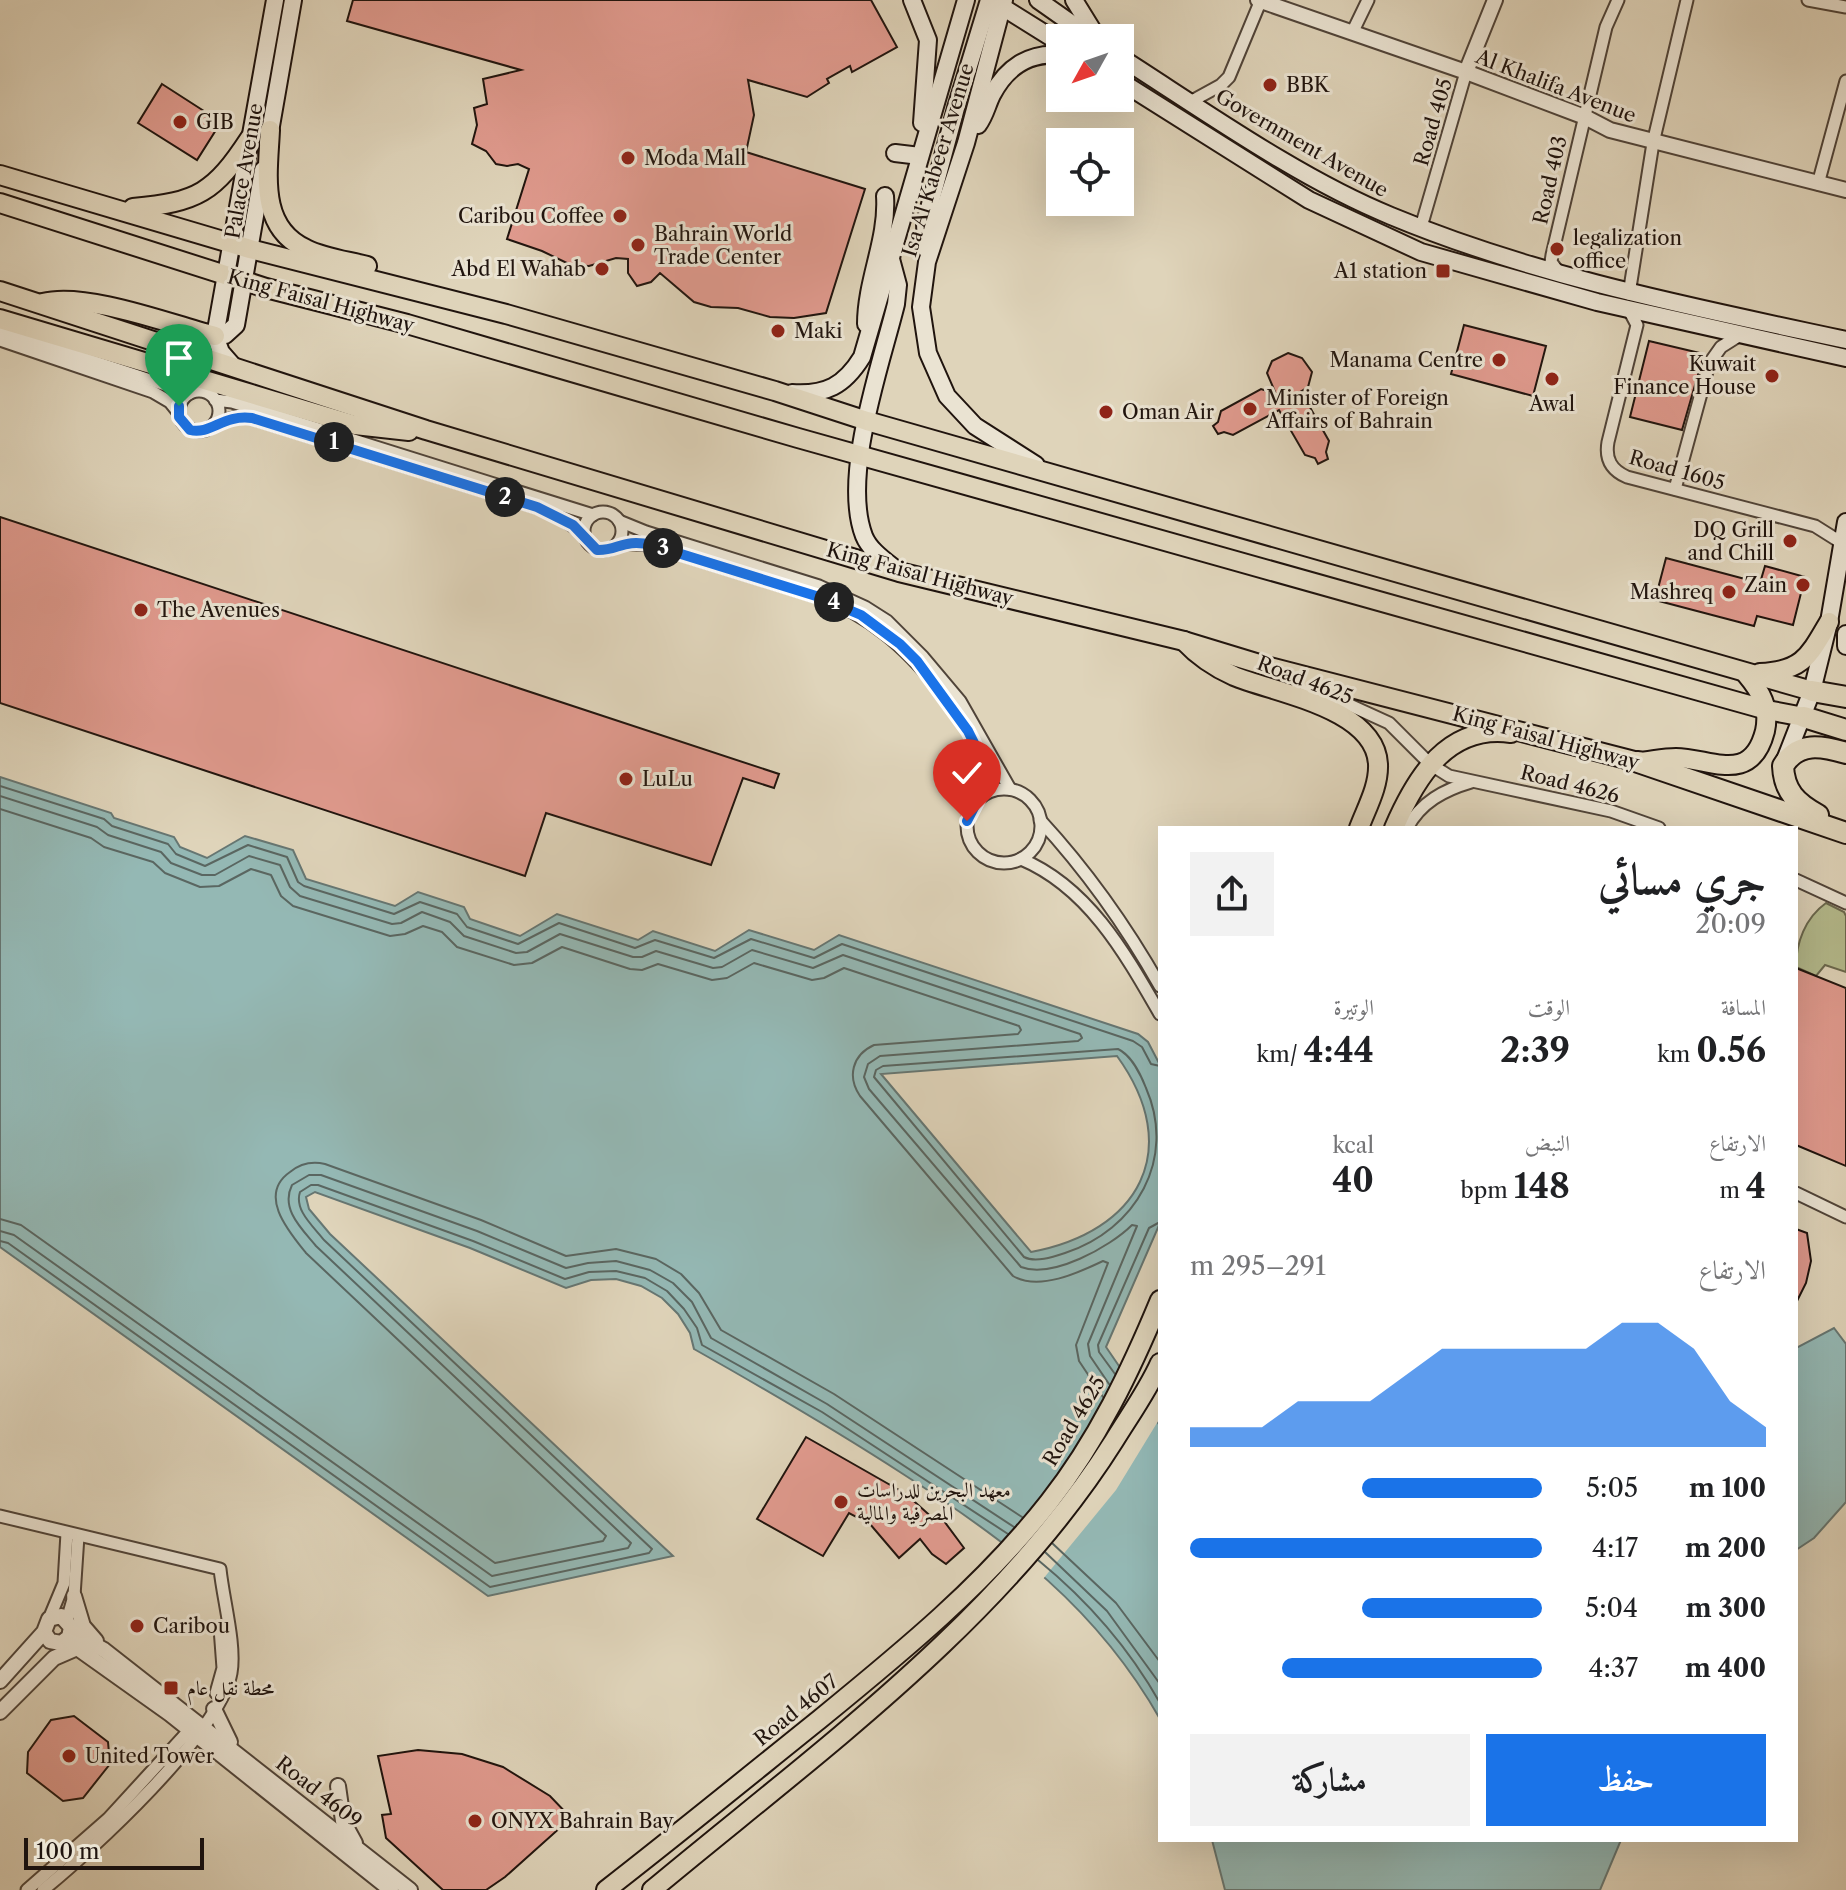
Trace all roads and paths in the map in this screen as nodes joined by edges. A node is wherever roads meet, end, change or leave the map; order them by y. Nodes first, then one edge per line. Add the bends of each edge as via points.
1 (275, 0) edge
2 (293, 0) edge
3 (912, 0) edge
4 (966, 0) edge
5 (1038, 0) edge
6 (1062, 0) edge
7 (1074, 0) edge
8 (1368, 0) edge
9 (1495, 0) edge
10 (1618, 0) edge
11 (1687, 0) edge
12 (1808, 0) edge
13 (1260, 1) edge
14 (997, 2) edge
15 (1846, 7) edge
16 (1084, 19) junction
17 (1074, 24) edge
18 (1087, 24) edge
19 (1353, 31) junction
20 (1046, 34) edge
21 (1046, 56) edge
22 (1134, 66) edge
23 (1466, 72) junction
24 (1846, 81) edge
25 (1134, 90) edge
26 (1190, 102) junction
27 (1585, 117) junction
28 (270, 130) junction
29 (250, 138) junction
30 (966, 143) junction
31 (1653, 143) junction
32 (921, 152) junction
33 (895, 153) dead end
34 (942, 158) junction
35 (959, 162) junction
36 (0, 175) edge
37 (914, 176) junction
38 (944, 183) junction
39 (1818, 184) junction
40 (1846, 190) edge
41 (885, 196) dead end
42 (0, 203) edge
43 (123, 209) junction
44 (1421, 227) junction
45 (230, 243) junction
46 (250, 249) junction
47 (890, 257) junction
48 (1561, 275) junction
49 (224, 276) junction
50 (243, 282) junction
51 (0, 291) edge
52 (1629, 302) junction
53 (36, 304) junction
54 (506, 314) junction
55 (0, 319) edge
56 (0, 331) edge
57 (1740, 335) junction
58 (215, 336) junction
59 (0, 340) edge
60 (1846, 340) edge
61 (867, 341) junction
62 (1846, 358) edge
63 (235, 368) junction
64 (775, 391) junction
65 (190, 393) junction
66 (215, 400) junction
67 (178, 412) junction
68 (867, 421) junction
69 (215, 423) junction
70 (426, 430) junction
71 (859, 455) junction
72 (1044, 470) junction
73 (1675, 489) junction
74 (593, 515) junction
75 (619, 521) junction
76 (1845, 530) edge
77 (583, 533) junction
78 (618, 543) junction
79 (899, 572) junction
80 (1829, 622) junction
81 (1846, 634) edge
82 (1184, 641) junction
83 (1846, 646) edge
84 (1266, 666) junction
85 (1746, 674) junction
86 (1812, 691) junction
87 (1846, 697) edge
88 (1767, 710) junction
89 (1804, 717) junction
90 (1846, 730) edge
91 (1562, 740) junction
92 (1846, 753) edge
93 (1638, 762) junction
94 (1430, 764) junction
95 (1783, 766) junction
96 (1471, 782) junction
97 (1010, 789) junction
98 (979, 798) junction
99 (1040, 820) junction
100 (1360, 826) edge
101 (1395, 826) edge
102 (1409, 826) edge
103 (1653, 826) edge
104 (1846, 832) edge
105 (1021, 859) junction
106 (1798, 881) edge
107 (1846, 903) edge
108 (1158, 983) edge
109 (1158, 1011) edge
110 (1798, 1194) edge
111 (1846, 1217) edge
112 (1158, 1305) edge
113 (1158, 1371) edge
114 (0, 1516) edge
115 (72, 1535) junction
116 (1005, 1554) joint
117 (216, 1568) junction
118 (74, 1596) junction
119 (47, 1625) junction
120 (68, 1636) junction
121 (104, 1650) junction
122 (0, 1681) edge
123 (214, 1709) junction
124 (0, 1710) edge
125 (196, 1729) junction
126 (236, 1753) junction
127 (338, 1786) dead end
128 (99, 1809) dead end
129 (112, 1822) junction
130 (360, 1850) junction
131 (27, 1890) edge
132 (43, 1890) edge
133 (391, 1890) edge
134 (410, 1890) edge
135 (606, 1890) edge
136 (652, 1890) edge

1 - 29 main road, Palace Avenue
2 - 28 main road, Palace Avenue
3 - 32 main road via 928,40
4 - 32 main road, Isa Al Kabeer Avenue
5 - 17 main road
6 - 16 main road
7 - 16 main road
8 - 19 street
9 - 23 street
10 - 27 street, Road 403 via 1606,27
11 - 31 street, Road 1605
12 - 15 street
13 - 19 street, Al Khalifa Avenue
13 - 26 street via 1229,77
14 - 20 main road
14 - 30 main road, Isa Al Kabeer Avenue
14 - 34 main road
16 - 18 main road
19 - 23 street, Al Khalifa Avenue
21 - 30 main road via 1010,71
22 - 26 main road, Government Avenue
23 - 27 street, Al Khalifa Avenue
23 - 44 street, Road 405
24 - 39 street
25 - 52 main road, Government Avenue via 1275,180 1388,238 1451,261
26 - 44 main road, Government Avenue via 1354,199
27 - 31 street, Al Khalifa Avenue
27 - 48 street, Road 403 via 1552,255
28 - 46 main road, Palace Avenue
28 - 54 main road via 267,192 276,221 289,237 305,249 434,284
29 - 43 main road via 229,170 208,189 184,201
29 - 45 main road, Palace Avenue
30 - 35 main road, Isa Al Kabeer Avenue
31 - 39 street, Al Khalifa Avenue
31 - 52 street, Road 1605
32 - 33 main road
32 - 34 main road
32 - 37 main road, Isa Al Kabeer Avenue
34 - 35 main road
34 - 38 main road
35 - 38 main road, Isa Al Kabeer Avenue
36 - 43 main road, King Faisal Highway
37 - 38 main road
37 - 47 main road, Isa Al Kabeer Avenue
38 - 72 main road, Isa Al Kabeer Avenue via 921,307 928,353 947,396 975,426
39 - 40 street, Al Khalifa Avenue
41 - 61 main road via 867,291
42 - 49 main road, King Faisal Highway
43 - 45 main road, King Faisal Highway
44 - 48 main road, Government Avenue
45 - 46 main road, King Faisal Highway
45 - 49 main road, Palace Avenue
46 - 50 main road, Palace Avenue
46 - 54 main road, King Faisal Highway
47 - 61 main road, Isa Al Kabeer Avenue
47 - 68 main road, Isa Al Kabeer Avenue via 898,285 896,304
48 - 52 main road, Government Avenue
49 - 50 main road, King Faisal Highway
49 - 58 main road, Palace Avenue
50 - 58 main road, Palace Avenue via 236,325
50 - 71 main road, King Faisal Highway
51 - 53 main road, King Faisal Highway
52 - 57 main road, Government Avenue
52 - 60 main road, Government Avenue
52 - 73 street, Road 1605 via 1636,330 1607,456 1618,473
53 - 58 main road via 57,299 88,302
53 - 63 main road, King Faisal Highway
54 - 64 main road, King Faisal Highway
55 - 70 main road via 355,425
56 - 65 street
57 - 62 main road, Government Avenue
57 - 73 street via 1721,347 1709,364
58 - 63 main road
59 - 67 street via 153,392
61 - 64 main road, Isa Al Kabeer Avenue via 840,385 813,394
63 - 70 main road, King Faisal Highway
64 - 68 main road, King Faisal Highway
65 - 66 street via 207,393
65 - 67 street
66 - 69 street
66 - 74 street
67 - 69 street via 190,430 207,430
68 - 71 main road, Isa Al Kabeer Avenue
68 - 72 main road, King Faisal Highway
69 - 77 street via 252,418 537,507
70 - 79 main road, King Faisal Highway
71 - 79 main road, Isa Al Kabeer Avenue via 857,493 864,536
71 - 88 main road, King Faisal Highway
72 - 85 main road, King Faisal Highway
73 - 76 street, Road 1605
74 - 75 street via 604,512
74 - 77 street
75 - 78 street
75 - 97 street via 819,586 887,621 960,701
76 - 80 main road
77 - 78 street via 597,550
78 - 98 street via 652,545 816,596 881,628 917,661 962,720 974,743
79 - 82 main road, King Faisal Highway
80 - 85 main road via 1800,663 1781,672
80 - 86 main road
81 - 83 main road
82 - 84 main road, King Faisal Highway
82 - 100 main road, Road 4625 via 1216,667 1337,713 1363,729 1373,744 1378,772
84 - 91 main road, King Faisal Highway
84 - 94 street, Road 4626 via 1389,723
85 - 86 main road, King Faisal Highway
85 - 88 main road
86 - 87 highway, King Faisal Highway
86 - 89 main road
88 - 89 main road, King Faisal Highway
88 - 93 main road via 1762,741 1744,761 1730,766 1679,758
89 - 90 highway, King Faisal Highway
89 - 95 main road
91 - 93 main road, King Faisal Highway
91 - 94 main road via 1475,733
92 - 95 highway via 1806,748
93 - 104 highway, King Faisal Highway
94 - 96 street, Road 4626
94 - 101 main road
95 - 104 highway via 1787,789 1797,801
96 - 102 street via 1428,802
96 - 103 street, Road 4626 via 1611,811
97 - 98 street
97 - 99 street via 1026,797
98 - 105 street via 967,821 973,846 995,862
99 - 105 street via 1035,847
99 - 108 street via 1109,902
105 - 109 street via 1047,870 1093,910
106 - 107 street
110 - 111 street
112 - 116 main road, Road 4625 via 1136,1359 1081,1455
113 - 136 main road, Road 4625 via 1066,1512 971,1619
114 - 115 street
115 - 117 street
115 - 118 street
115 - 119 street via 64,1583
116 - 135 main road, Road 4607 via 872,1676
117 - 123 street via 232,1661 229,1681
117 - 125 street via 223,1668
118 - 120 street
118 - 121 street via 83,1626
119 - 120 street via 50,1641
119 - 120 street via 61,1616
119 - 122 street
120 - 121 street, Road 4609
120 - 124 street via 54,1658
120 - 125 street, Road 4609
121 - 125 street, Road 4609
123 - 125 street
123 - 126 street
125 - 126 street, Road 4609
125 - 129 street
125 - 133 street, Road 4609
126 - 130 street, Road 4609
127 - 130 street via 343,1821
128 - 129 street
129 - 131 street
129 - 132 street
130 - 134 street, Road 4609

